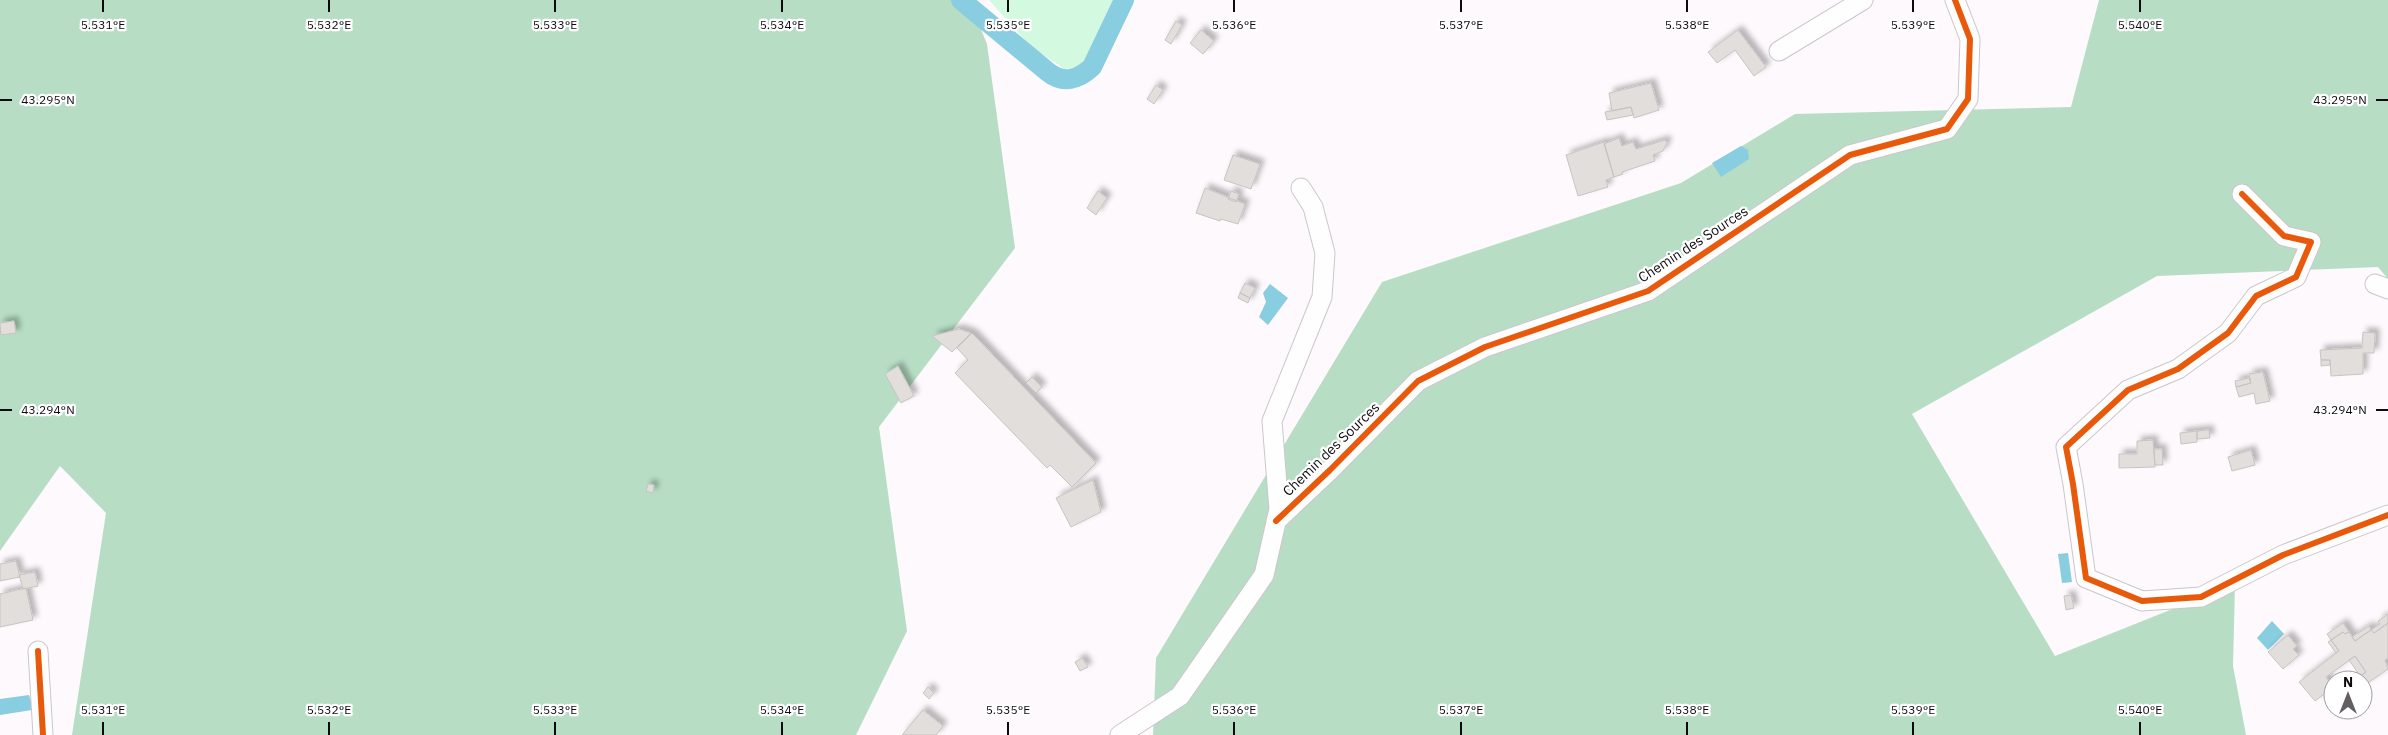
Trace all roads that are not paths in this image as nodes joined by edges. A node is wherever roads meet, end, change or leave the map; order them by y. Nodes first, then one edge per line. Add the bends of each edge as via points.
1 (1863, 0) edge
2 (1955, 0) edge
3 (1778, 51) dead end
4 (1301, 188) dead end
5 (2242, 194) dead end
6 (2388, 515) edge
7 (1276, 521) junction
8 (38, 651) dead end
9 (43, 735) edge
10 (1120, 735) edge

1 - 3 street
2 - 7 street, Chemin des Sources via 1970,39 1968,99 1947,129 1850,155 1648,290 1485,347 1418,381
4 - 7 street, Chemin des Sources via 1313,208 1325,253 1322,297 1272,421 1279,509
5 - 6 street via 2284,236 2312,242 2296,277 2256,296 2228,333 2178,369 2128,390 2066,447 2086,578 2142,601 2201,597 2283,555
7 - 10 street, Chemin des Sources via 1264,575 1180,696
8 - 9 street

